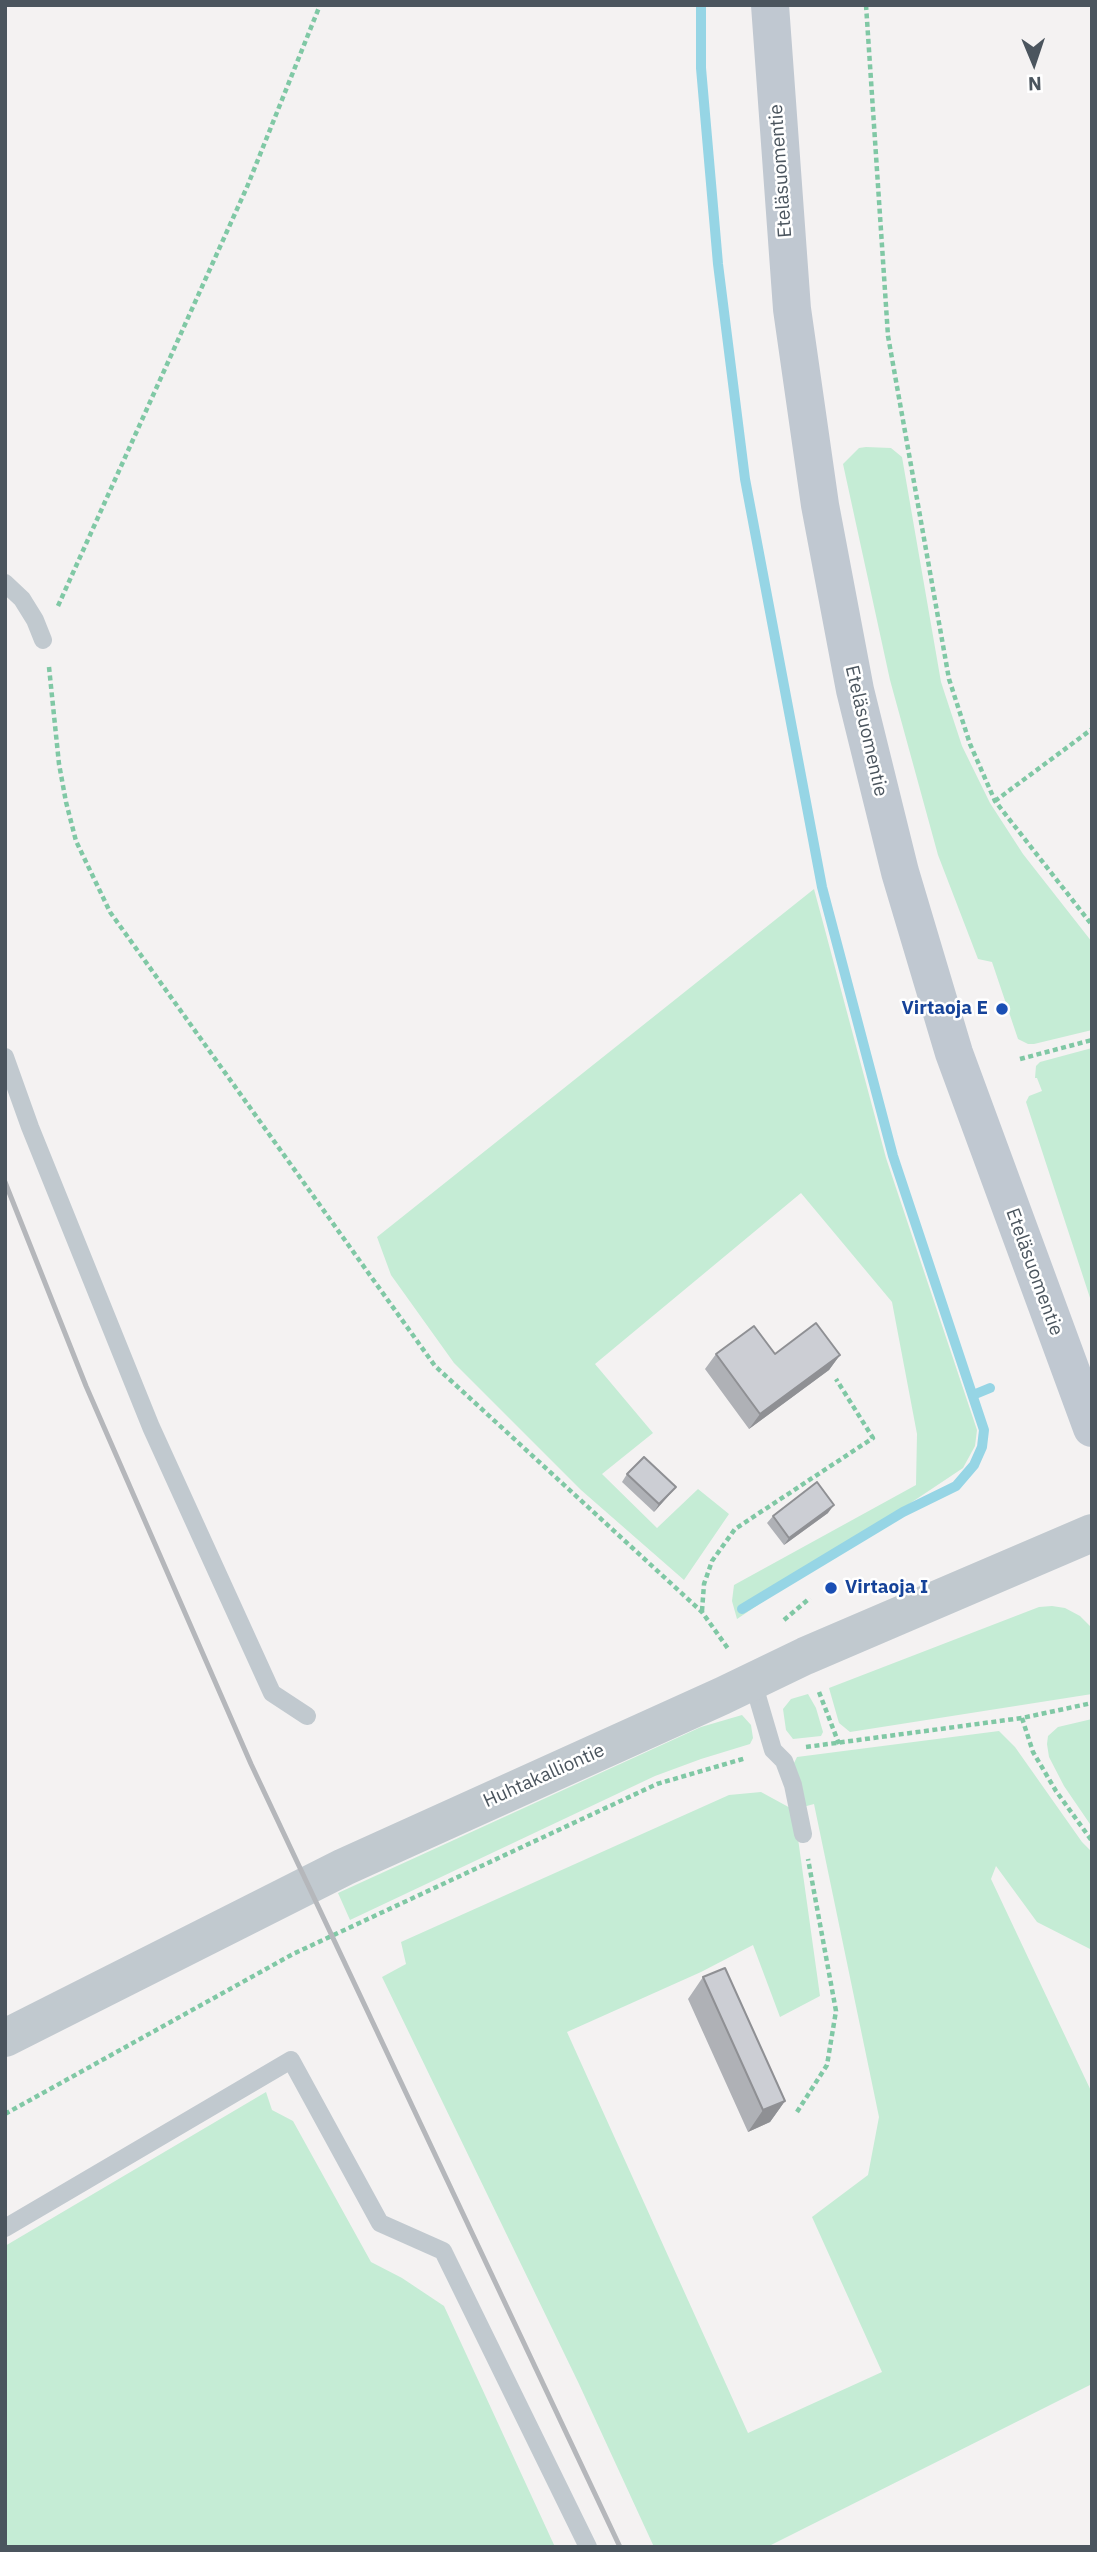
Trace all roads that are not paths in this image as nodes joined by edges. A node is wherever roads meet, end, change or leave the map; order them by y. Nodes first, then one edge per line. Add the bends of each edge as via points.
1 (770, 5) edge
2 (5, 583) edge
3 (43, 640) road end
4 (5, 1057) edge
5 (1092, 1428) edge
6 (1092, 1533) edge
7 (753, 1682) junction
8 (307, 1716) dead end
9 (803, 1834) road end
10 (5, 2038) edge
11 (5, 2228) edge
12 (588, 2547) edge

1 - 5 main road, Eteläsuomentie via 792,309 820,505 855,691 900,872 954,1053
2 - 3 lane via 22,599
4 - 8 lane via 151,1427 272,1693
6 - 7 street, Huhtakalliontie
7 - 9 lane via 773,1750 784,1761 793,1785
7 - 10 street, Huhtakalliontie via 344,1867
11 - 12 lane via 291,2060 380,2223 443,2251

